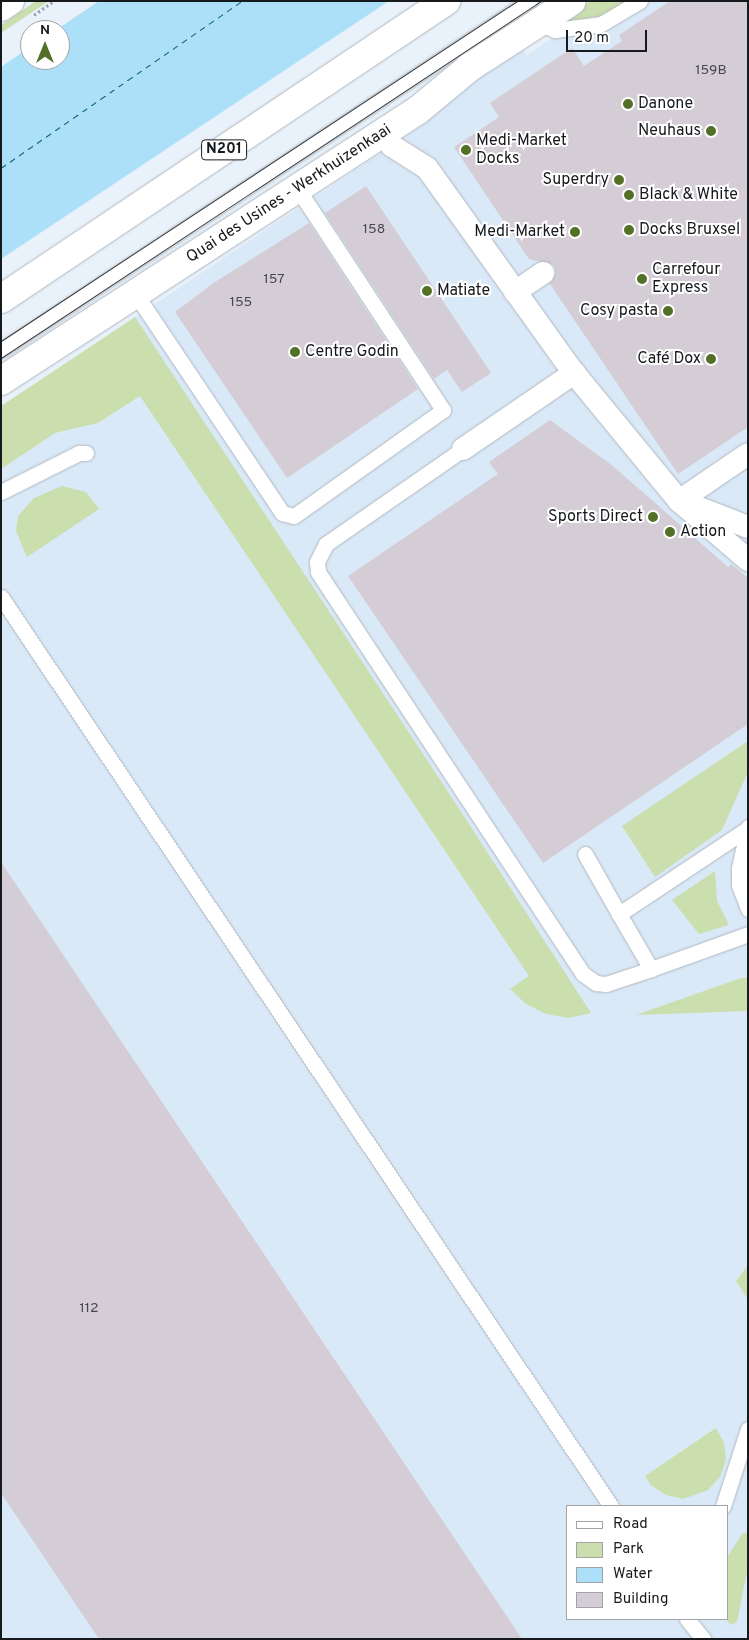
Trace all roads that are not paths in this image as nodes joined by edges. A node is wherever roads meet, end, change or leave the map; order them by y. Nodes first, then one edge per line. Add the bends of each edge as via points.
1 (10, 1) edge
2 (446, 1) edge
3 (572, 1) edge
4 (640, 1) edge
5 (1, 7) edge
6 (532, 12) edge
7 (384, 133) junction
8 (298, 189) junction
9 (543, 274) dead end
10 (515, 292) junction
11 (135, 293) junction
12 (1, 299) edge
13 (1, 350) edge
14 (574, 374) junction
15 (1, 380) edge
16 (463, 450) joint
17 (86, 453) dead end
18 (748, 454) edge
19 (1, 492) edge
20 (679, 501) junction
21 (748, 527) edge
22 (748, 560) edge
23 (1, 597) edge
24 (747, 828) edge
25 (585, 854) dead end
26 (748, 909) edge
27 (619, 914) junction
28 (748, 934) edge
29 (651, 969) junction
30 (748, 1429) edge
31 (610, 1505) edge
32 (723, 1505) edge
33 (689, 1620) edge
34 (691, 1639) edge
35 (703, 1639) edge

1 - 5 street
2 - 12 street, N201
3 - 6 street, Quai des Usines - Werkhuizenkaai
4 - 6 lane via 601,24 555,30
6 - 7 street, Quai des Usines - Werkhuizenkaai
6 - 13 lane, Quai des Usines - Werkhuizenkaai
7 - 8 street, Quai des Usines - Werkhuizenkaai
7 - 10 street via 392,146 427,168
8 - 11 street, Quai des Usines - Werkhuizenkaai
8 - 11 lane via 443,410 294,516 282,513
9 - 10 street
10 - 14 street
11 - 15 street, Quai des Usines - Werkhuizenkaai
14 - 16 street
14 - 20 street
16 - 29 lane via 326,544 317,562 318,572 583,974 596,983 606,984
17 - 19 lane via 79,453
18 - 20 street
20 - 21 street
20 - 22 street
23 - 31 lane
24 - 26 lane via 741,851 739,885
24 - 27 lane
25 - 27 lane
27 - 29 lane
28 - 29 lane
30 - 32 lane
33 - 34 lane
33 - 35 lane

